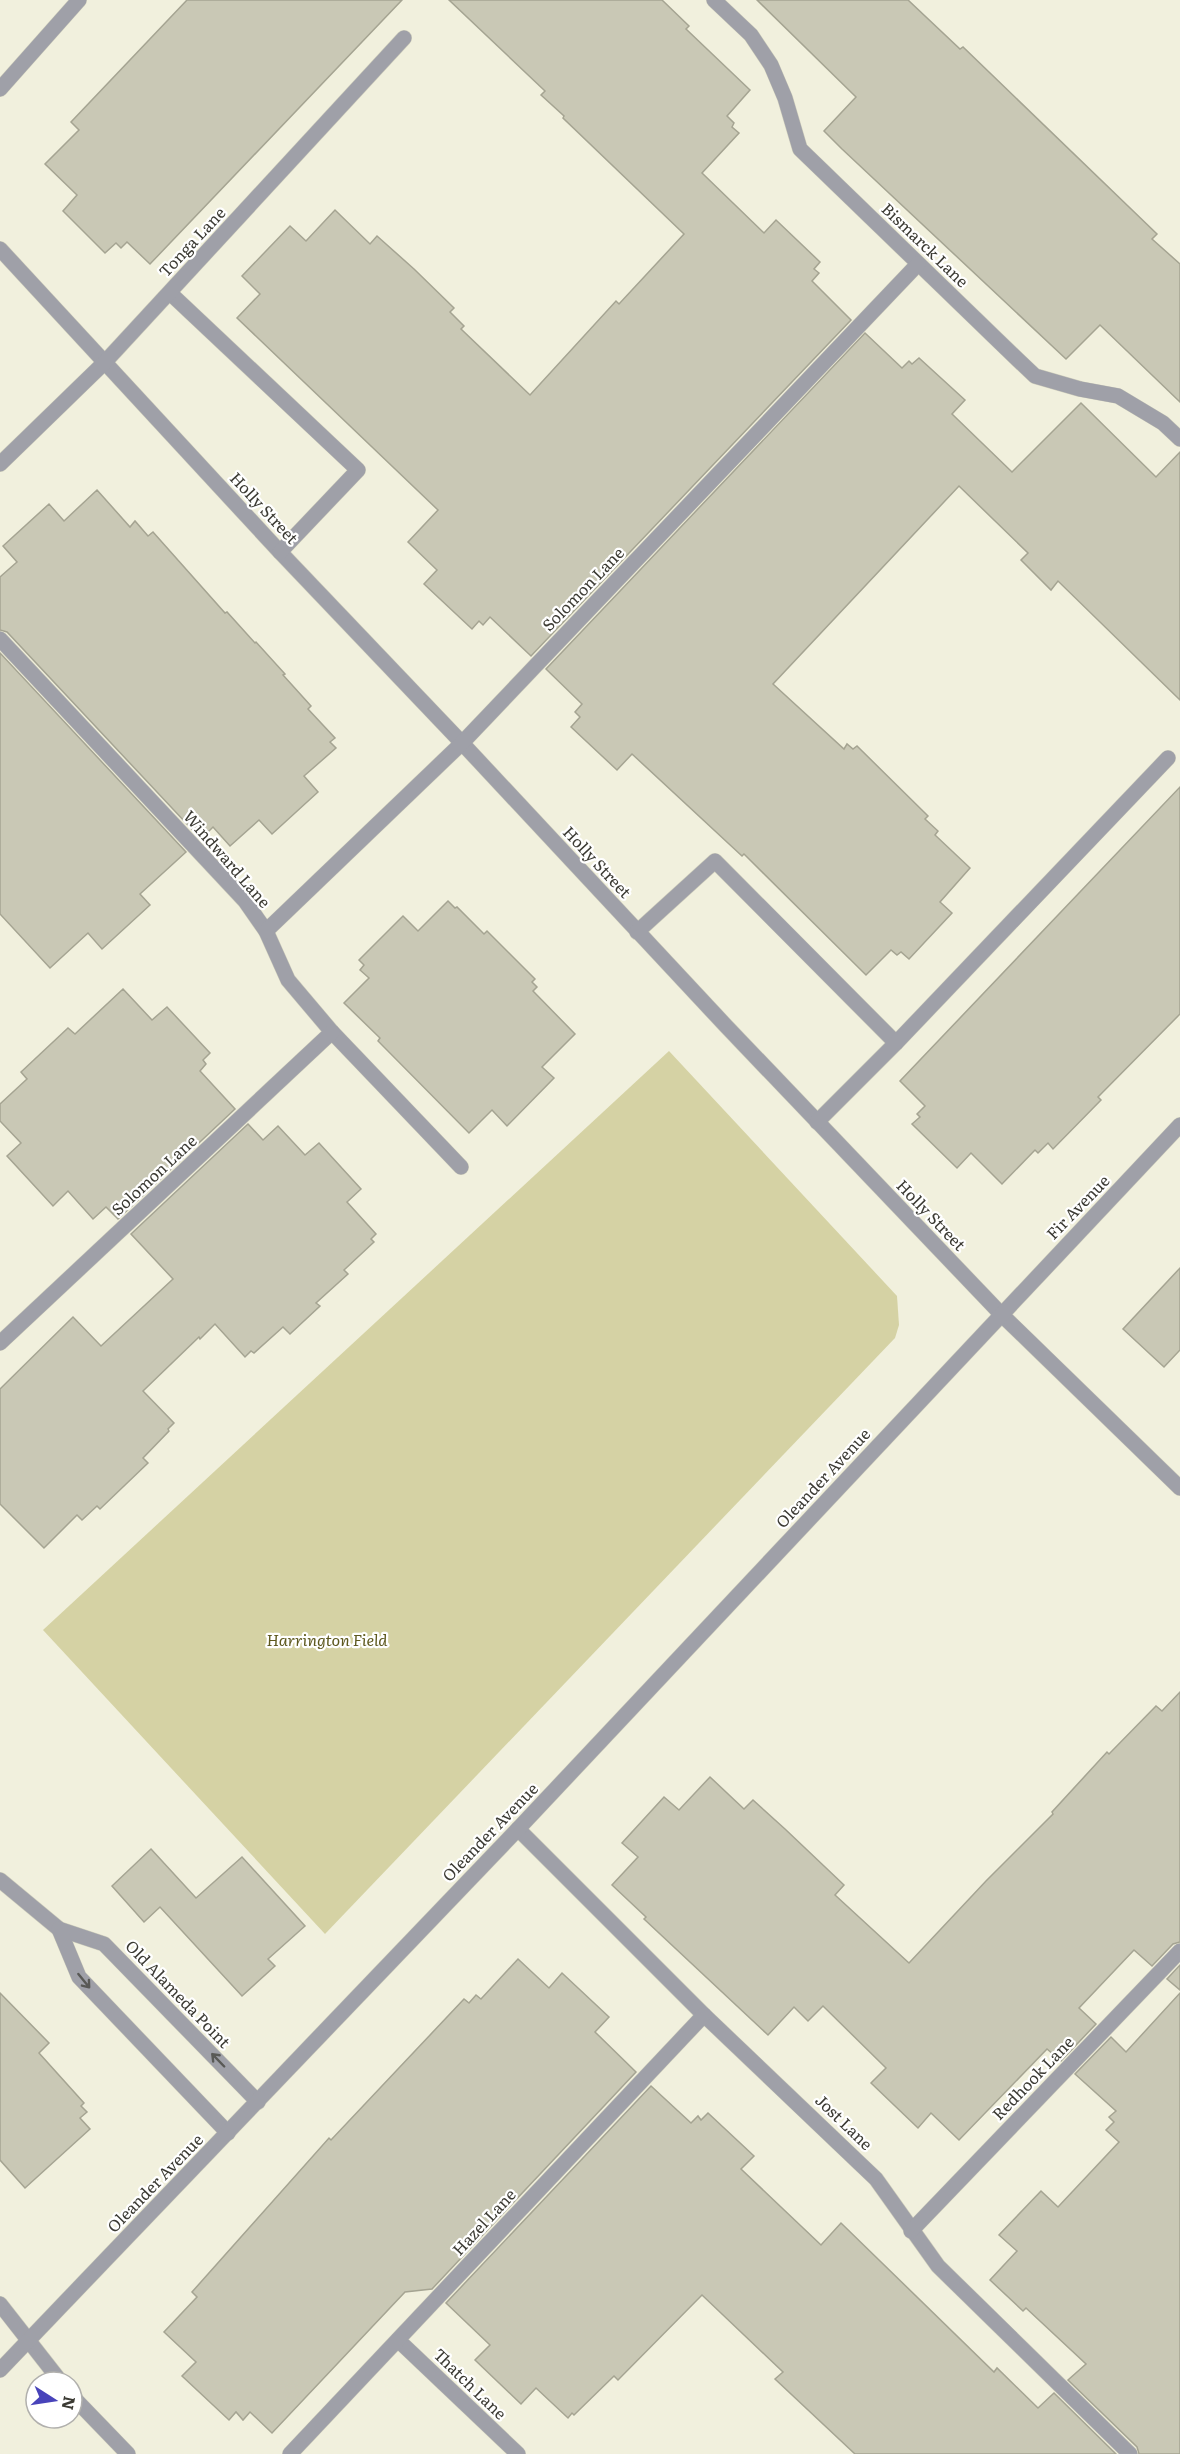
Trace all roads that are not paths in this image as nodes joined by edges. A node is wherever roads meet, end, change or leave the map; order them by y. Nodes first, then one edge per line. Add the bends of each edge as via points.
1 (78, 0) edge
2 (714, 0) edge
3 (404, 38) dead end
4 (0, 89) edge
5 (0, 249) edge
6 (918, 264) junction
7 (170, 293) junction
8 (105, 362) junction
9 (1180, 439) edge
10 (0, 464) edge
11 (280, 552) junction
12 (0, 639) edge
13 (462, 743) junction
14 (1168, 758) dead end
15 (266, 931) junction
16 (637, 932) junction
17 (332, 1032) junction
18 (896, 1043) junction
19 (817, 1122) junction
20 (1180, 1125) edge
21 (461, 1167) dead end
22 (1001, 1314) junction
23 (0, 1343) edge
24 (1180, 1488) edge
25 (518, 1829) junction
26 (0, 1880) edge
27 (59, 1929) junction
28 (1180, 1951) edge
29 (704, 2015) junction
30 (258, 2102) junction
31 (228, 2133) junction
32 (912, 2231) junction
33 (0, 2304) edge
34 (29, 2340) junction
35 (398, 2340) junction
36 (0, 2370) edge
37 (52, 2370) edge
38 (84, 2408) edge
39 (128, 2454) edge
40 (290, 2454) edge
41 (518, 2454) edge
42 (1130, 2454) edge

1 - 4 street
2 - 6 street, Bismarck Lane via 751,35 771,65 800,149
3 - 7 street, Tonga Lane
5 - 8 street, Holly Street
6 - 9 street, Bismarck Lane via 1035,376 1118,396 1163,423
6 - 13 street, Solomon Lane
7 - 8 street, Tonga Lane
7 - 11 street via 358,471
8 - 10 street, Tonga Lane
8 - 11 street, Holly Street
11 - 13 street, Holly Street
12 - 15 street, Windward Lane via 245,901
13 - 15 street, Solomon Lane
13 - 16 street, Holly Street
14 - 18 street
15 - 17 street, Windward Lane via 288,980
16 - 18 street via 715,861
16 - 19 street, Holly Street
17 - 21 street, Windward Lane
17 - 23 street, Solomon Lane
18 - 19 street
19 - 22 street, Holly Street
20 - 22 street, Fir Avenue
22 - 24 street, Holly Street
22 - 25 street, Oleander Avenue
25 - 29 street, Jost Lane
25 - 30 street, Oleander Avenue
26 - 27 street, Old Alameda Point
30 -> 27 street, Old Alameda Point via 104,1944
27 -> 31 street, Old Alameda Point via 79,1977
28 - 32 street, Redhook Lane
29 - 32 street, Jost Lane via 876,2179
29 - 35 street, Hazel Lane
30 - 31 street, Oleander Avenue
31 - 34 street, Oleander Avenue
32 - 42 street, Jost Lane via 938,2266
33 - 34 street
34 - 36 street, Oleander Avenue
34 - 37 street
35 - 40 street, Hazel Lane
35 - 41 street, Thatch Lane
38 - 39 street

